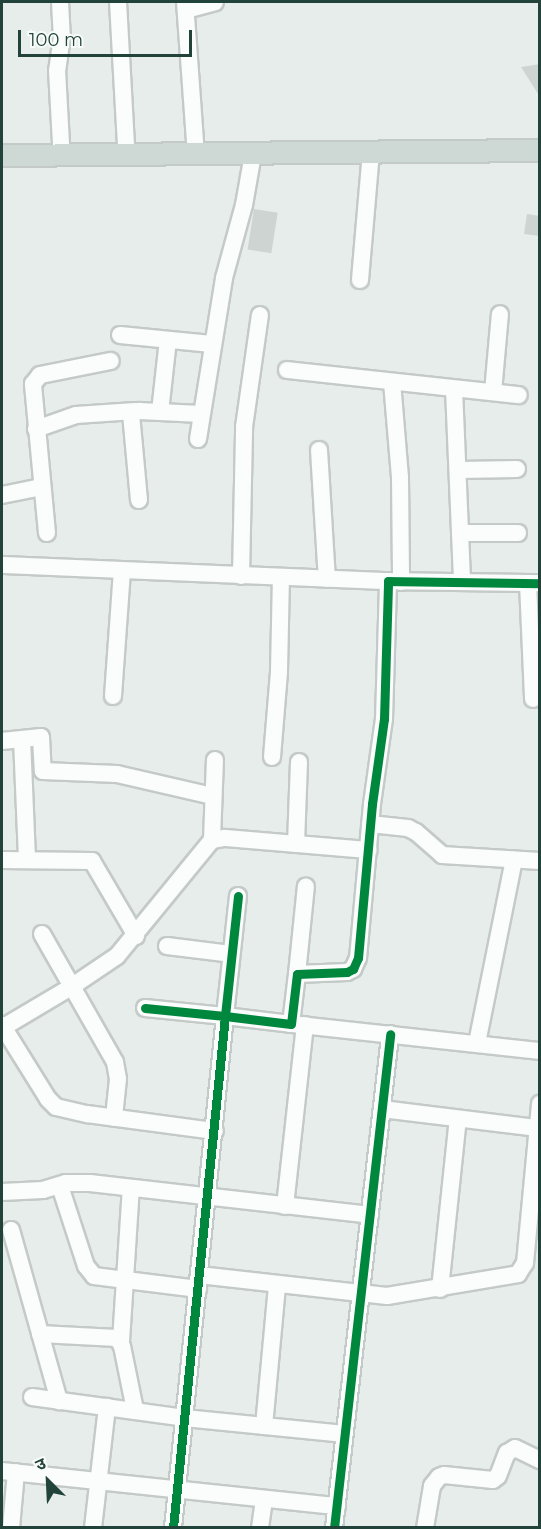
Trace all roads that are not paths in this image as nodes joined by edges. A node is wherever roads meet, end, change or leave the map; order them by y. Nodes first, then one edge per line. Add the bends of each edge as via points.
1 (60, 2) edge
2 (118, 2) edge
3 (215, 2) edge
4 (186, 6) edge
5 (540, 140) edge
6 (195, 143) junction
7 (2, 144) edge
8 (61, 144) junction
9 (126, 144) junction
10 (540, 150) edge
11 (371, 152) junction
12 (254, 154) junction
13 (2, 155) edge
14 (360, 280) dead end
15 (500, 314) dead end
16 (260, 315) dead end
17 (120, 335) dead end
18 (168, 340) junction
19 (212, 344) junction
20 (111, 361) dead end
21 (288, 370) dead end
22 (392, 382) junction
23 (454, 389) junction
24 (493, 393) junction
25 (519, 395) dead end
26 (135, 411) junction
27 (160, 412) junction
28 (201, 414) junction
29 (36, 429) junction
30 (198, 439) dead end
31 (319, 450) dead end
32 (517, 469) dead end
33 (459, 470) junction
34 (42, 488) junction
35 (2, 495) edge
36 (139, 500) dead end
37 (47, 533) dead end
38 (460, 534) junction
39 (518, 534) dead end
40 (2, 565) edge
41 (122, 572) junction
42 (241, 576) junction
43 (281, 578) junction
44 (327, 579) junction
45 (394, 581) junction
46 (462, 582) junction
47 (534, 583) edge
48 (113, 696) dead end
49 (533, 699) dead end
50 (22, 739) junction
51 (2, 741) edge
52 (272, 757) dead end
53 (215, 760) dead end
54 (299, 762) dead end
55 (212, 796) junction
56 (370, 824) junction
57 (212, 840) junction
58 (296, 844) junction
59 (368, 849) junction
60 (27, 859) junction
61 (2, 860) edge
62 (514, 860) junction
63 (540, 861) edge
64 (306, 886) dead end
65 (238, 896) dead end
66 (42, 934) dead end
67 (136, 936) junction
68 (167, 946) dead end
69 (231, 954) junction
70 (297, 974) junction
71 (71, 987) junction
72 (145, 1008) dead end
73 (225, 1016) junction
74 (298, 1024) junction
75 (2, 1027) edge
76 (390, 1034) junction
77 (477, 1043) junction
78 (540, 1051) edge
79 (540, 1104) edge
80 (382, 1109) junction
81 (114, 1118) junction
82 (458, 1119) junction
83 (536, 1128) junction
84 (214, 1131) junction
85 (60, 1185) junction
86 (130, 1188) junction
87 (2, 1192) edge
88 (209, 1198) junction
89 (285, 1206) junction
90 (370, 1215) junction
91 (11, 1230) dead end
92 (123, 1281) junction
93 (199, 1282) junction
94 (277, 1285) junction
95 (440, 1289) junction
96 (359, 1294) junction
97 (40, 1334) junction
98 (121, 1341) junction
99 (33, 1397) dead end
100 (59, 1401) junction
101 (107, 1407) junction
102 (135, 1410) junction
103 (185, 1418) junction
104 (264, 1426) junction
105 (344, 1434) junction
106 (540, 1460) edge
107 (9, 1472) edge
108 (97, 1482) junction
109 (177, 1490) junction
110 (264, 1499) junction
111 (337, 1506) junction
112 (11, 1527) edge
113 (93, 1527) edge
114 (173, 1527) edge
115 (260, 1527) edge
116 (334, 1527) edge
117 (425, 1527) edge

1 - 8 street via 62,36 57,70
2 - 9 street
3 - 4 street
4 - 6 street
5 - 6 main road
6 - 9 main road
7 - 8 main road
8 - 9 main road
10 - 11 main road
11 - 12 main road
11 - 14 street
12 - 13 main road
12 - 19 street
15 - 24 street
16 - 42 street via 244,427
17 - 18 street
18 - 19 street
18 - 27 street
19 - 28 street
20 - 29 street via 35,378
21 - 22 street
22 - 23 street
22 - 45 street via 400,478
23 - 24 street
23 - 33 street
24 - 25 street
26 - 27 street
26 - 29 street via 76,415
26 - 36 street via 131,420
27 - 28 street
28 - 30 street
29 - 34 street
31 - 44 street
32 - 33 street
33 - 38 street
34 - 35 street
34 - 37 street
38 - 39 street
38 - 46 street
40 - 41 street
41 - 42 street
41 - 48 street
42 - 43 street
43 - 44 street
43 - 52 street
44 - 45 street
45 - 46 street
45 - 56 street via 384,719
46 - 47 street
47 - 49 street
50 - 51 street
50 - 55 street via 41,737 43,771 117,774
50 - 60 street
53 - 55 street
54 - 58 street
55 - 57 street
56 - 59 street
56 - 62 street via 408,828 442,855
57 - 58 street
57 - 67 street
58 - 59 street
59 - 70 street via 356,964 347,972
60 - 61 street
60 - 67 street via 92,861
62 - 63 street
62 - 77 street
64 - 70 street
65 - 69 street
66 - 71 street
67 - 71 street via 117,956
68 - 69 street
69 - 73 street
70 - 74 street
71 - 75 street
71 - 81 street via 115,1062 118,1079
72 - 73 street
73 - 74 street
73 - 84 street
74 - 76 street
74 - 89 street
75 - 81 street via 56,1107
76 - 77 street
76 - 80 street
77 - 78 street
79 - 83 street
80 - 82 street
80 - 90 street
81 - 84 street
82 - 83 street
82 - 95 street
83 - 95 street via 522,1270 511,1277
84 - 88 street
85 - 86 street via 76,1182
85 - 87 street
85 - 92 street via 89,1272
86 - 88 street
86 - 92 street
88 - 89 street
88 - 93 street
89 - 90 street
90 - 96 street
91 - 97 street
92 - 93 street
92 - 98 street
93 - 94 street
93 - 103 street
94 - 96 street
94 - 104 street
95 - 96 street via 387,1296
96 - 105 street
97 - 98 street via 112,1337
97 - 100 street
98 - 102 street
99 - 100 street
100 - 101 street
101 - 102 street
101 - 108 street
102 - 103 street
103 - 104 street
103 - 109 street
104 - 105 street
105 - 111 street
106 - 117 street via 515,1448 507,1453 493,1480 439,1477 432,1486
107 - 108 street
107 - 112 street
108 - 109 street
108 - 113 street
109 - 110 street
109 - 114 street
110 - 111 street
110 - 115 street
111 - 116 street

